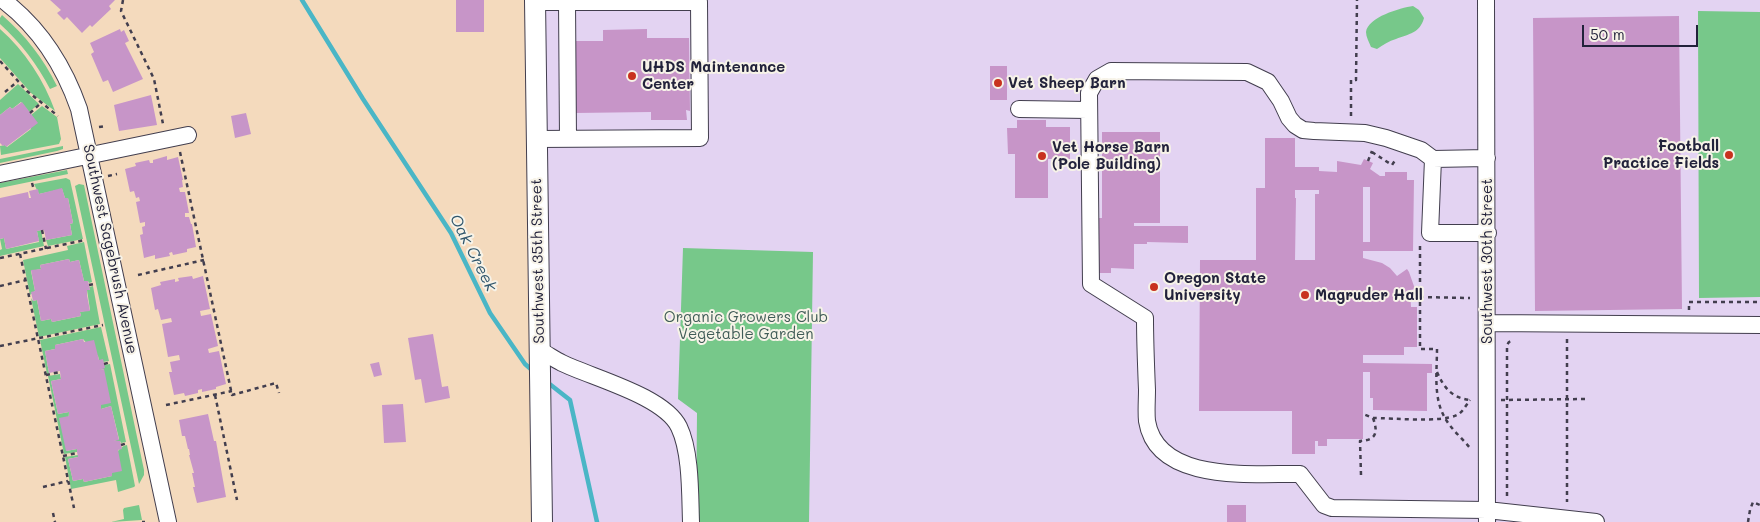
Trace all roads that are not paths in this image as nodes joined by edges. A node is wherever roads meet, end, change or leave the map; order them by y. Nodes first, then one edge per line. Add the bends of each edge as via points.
1 (2, 0) edge
2 (1486, 0) edge
3 (535, 1) edge
4 (568, 2) junction
5 (1019, 109) dead end
6 (1088, 110) junction
7 (188, 135) dead end
8 (536, 139) junction
9 (568, 139) junction
10 (90, 155) junction
11 (1433, 158) junction
12 (1488, 158) junction
13 (0, 174) edge
14 (1488, 233) junction
15 (1487, 323) junction
16 (1760, 324) edge
17 (539, 357) junction
18 (1487, 516) edge
19 (168, 522) edge
20 (542, 522) edge
21 (691, 522) edge
22 (1596, 522) edge

1 - 10 street, Southwest Sagebrush Avenue via 27,21 59,63 80,109
2 - 12 street, Southwest 30th Street
3 - 4 street
3 - 8 main road, Southwest 35th Street
4 - 9 street
4 - 9 street via 699,2 700,128 700,138
5 - 6 street
6 - 11 street via 1093,85 1111,71 1237,71 1268,82 1289,118 1303,130 1365,133 1422,150
6 - 18 street via 1091,284 1145,318 1147,422 1154,440 1164,451 1173,459 1196,469 1300,474 1324,505 1332,508
7 - 10 street
8 - 9 street
8 - 17 main road, Southwest 35th Street
10 - 13 street
10 - 19 street, Southwest Sagebrush Avenue
11 - 12 street
11 - 14 street via 1430,233
12 - 14 street, Southwest 30th Street
14 - 15 street, Southwest 30th Street
15 - 16 street
15 - 18 street, Southwest 30th Street
17 - 20 main road, Southwest 35th Street
17 - 21 street via 636,393 674,419 686,451
18 - 22 street

